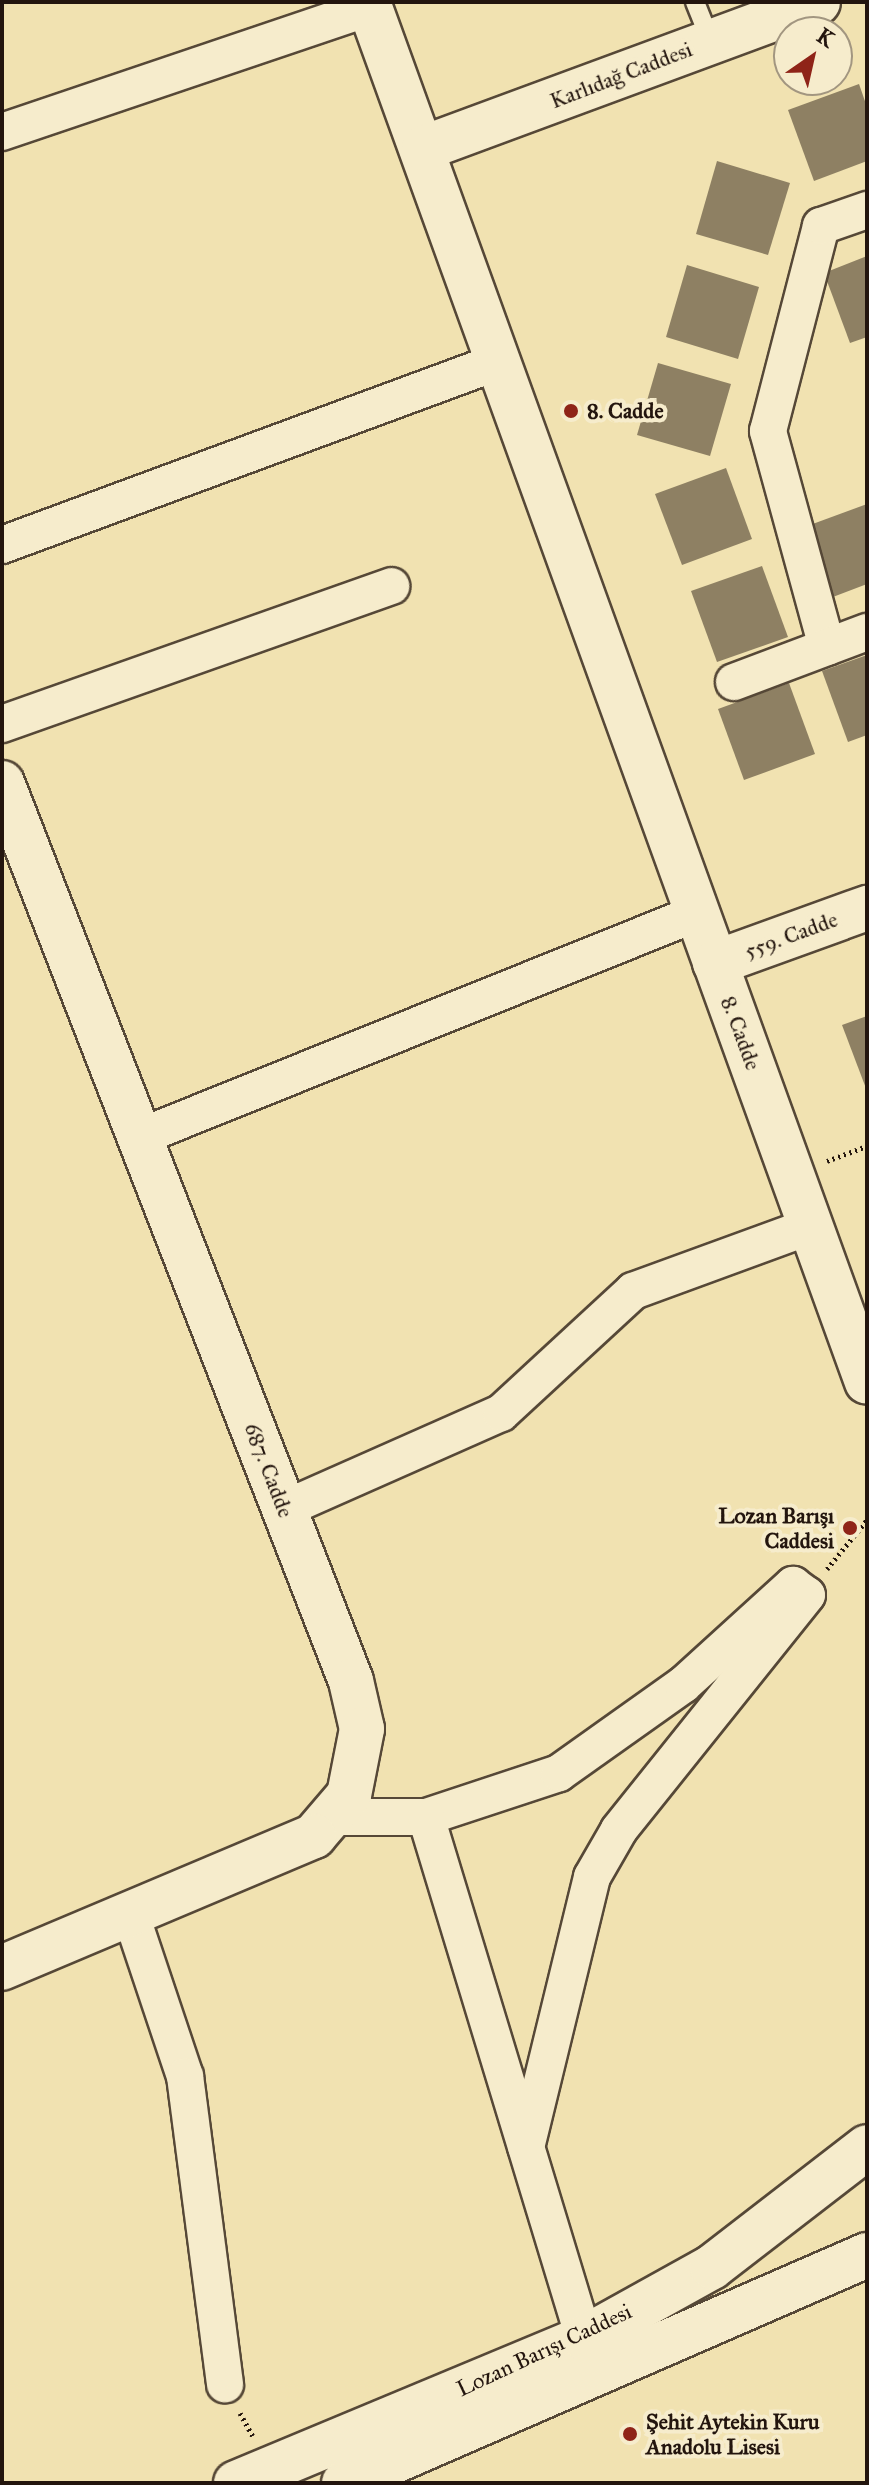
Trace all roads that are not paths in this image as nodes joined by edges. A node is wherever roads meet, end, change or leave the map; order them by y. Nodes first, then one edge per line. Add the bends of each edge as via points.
1 (695, 2) edge
2 (818, 2) edge
3 (369, 5) edge
4 (711, 42) junction
5 (2, 132) edge
6 (424, 148) junction
7 (867, 210) edge
8 (500, 361) junction
9 (2, 545) edge
10 (391, 586) dead end
11 (867, 632) edge
12 (827, 647) junction
13 (734, 682) dead end
14 (2, 724) edge
15 (2, 783) edge
16 (867, 908) edge
17 (697, 913) junction
18 (715, 963) junction
19 (142, 1136) junction
20 (811, 1226) junction
21 (867, 1382) edge
22 (284, 1509) junction
23 (335, 1817) junction
24 (426, 1817) junction
25 (131, 1915) junction
26 (2, 1968) edge
27 (867, 2119) edge
28 (526, 2147) junction
29 (867, 2147) edge
30 (830, 2179) junction
31 (867, 2255) edge
32 (584, 2338) junction
33 (225, 2384) road end
34 (253, 2476) edge
35 (344, 2483) edge

1 - 4 lane
2 - 4 main road, Karlıdağ Caddesi
3 - 5 street
3 - 6 main road, 8. Cadde
4 - 6 main road, Karlıdağ Caddesi
6 - 8 main road, 8. Cadde
7 - 12 street via 821,226 768,431
8 - 9 street
8 - 17 main road, 8. Cadde
10 - 14 street
11 - 12 street
12 - 13 street
15 - 19 main road, 687. Cadde
16 - 18 main road, 559. Cadde
17 - 18 main road, 8. Cadde
17 - 19 street
18 - 20 main road, 8. Cadde
19 - 22 main road, 687. Cadde
20 - 21 main road, 8. Cadde
20 - 22 street via 633,1291 501,1413
22 - 23 main road, 687. Cadde via 360,1717 357,1771
23 - 24 street
23 - 25 main road, 687. Cadde via 301,1844
24 - 28 street
24 - 28 street via 559,1773 683,1685 793,1585 807,1595 619,1830 592,1877
25 - 26 main road, 687. Cadde
25 - 33 street via 185,2076
27 - 30 main road
28 - 32 street
29 - 30 main road, Lozan Barışı Caddesi
30 - 32 main road, Lozan Barışı Caddesi via 712,2267
31 - 35 main road, Lozan Barışı Caddesi
32 - 34 main road, Lozan Barışı Caddesi

